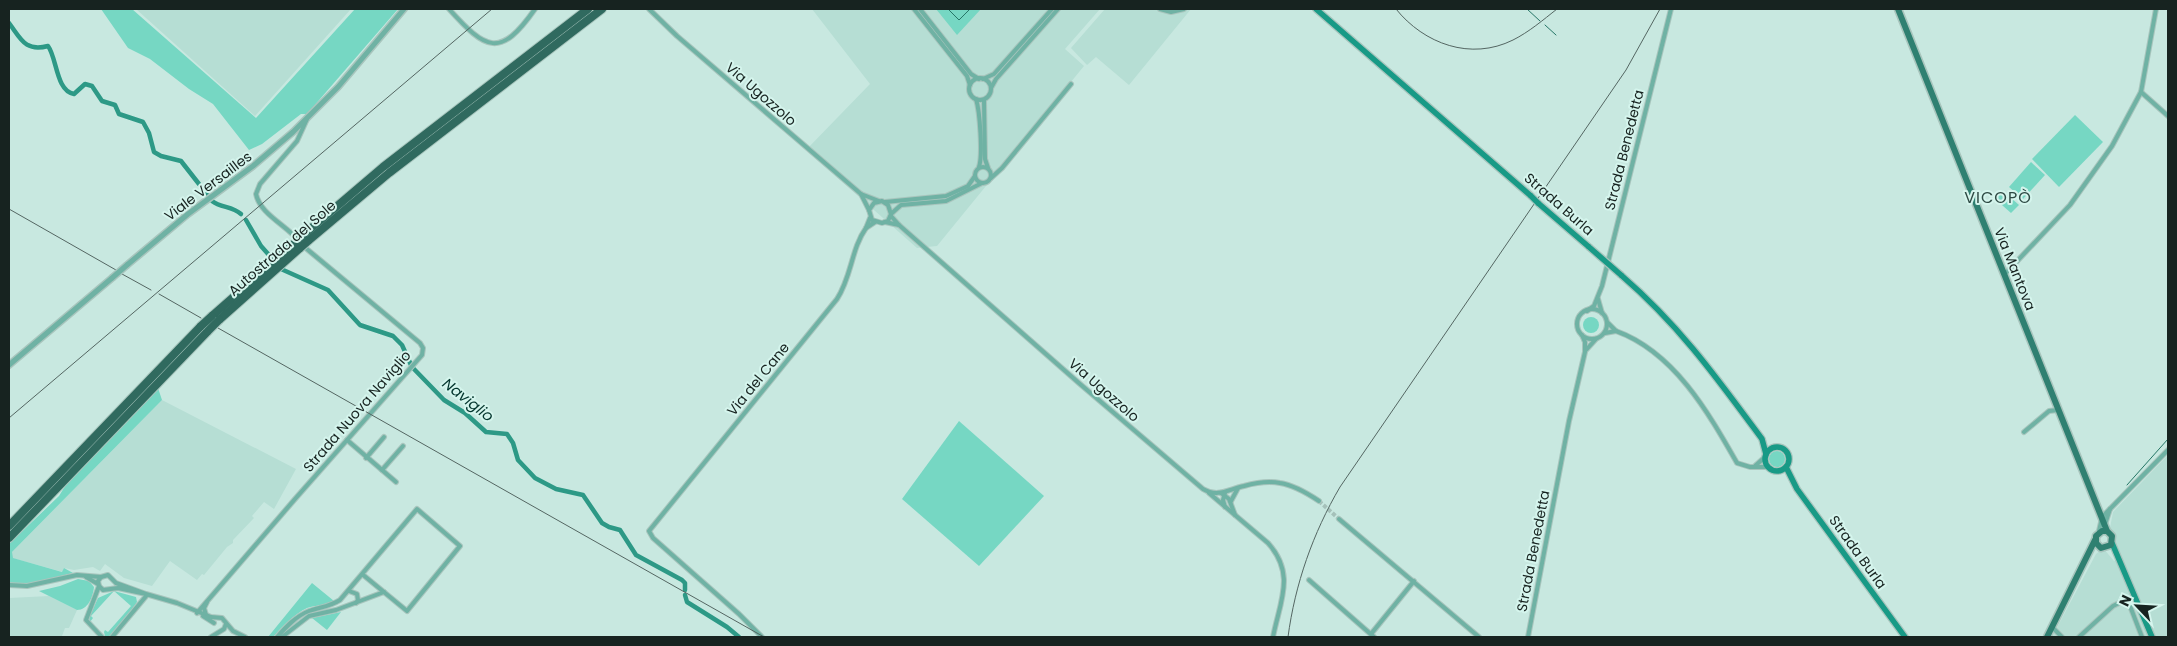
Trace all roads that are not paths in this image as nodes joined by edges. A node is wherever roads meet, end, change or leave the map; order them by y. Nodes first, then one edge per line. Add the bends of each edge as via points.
1 (404, 9) edge
2 (449, 9) edge
3 (535, 9) edge
4 (588, 9) edge
5 (602, 9) edge
6 (649, 9) edge
7 (914, 9) edge
8 (920, 9) edge
9 (1052, 9) edge
10 (1058, 9) edge
11 (1160, 9) edge
12 (1184, 9) edge
13 (1316, 9) edge
14 (1671, 9) edge
15 (1898, 9) edge
16 (2156, 9) edge
17 (981, 79) junction
18 (1071, 84) dead end
19 (970, 85) junction
20 (338, 87) junction
21 (991, 88) junction
22 (2141, 92) junction
23 (331, 93) dead end
24 (976, 99) junction
25 (984, 100) junction
26 (2168, 116) edge
27 (307, 119) junction
28 (979, 167) junction
29 (988, 168) junction
30 (1002, 168) junction
31 (974, 176) junction
32 (991, 178) junction
33 (982, 183) junction
34 (861, 194) junction
35 (879, 201) junction
36 (884, 202) junction
37 (869, 210) junction
38 (891, 215) junction
39 (870, 218) junction
40 (875, 222) junction
41 (885, 222) junction
42 (899, 225) junction
43 (866, 228) junction
44 (305, 239) junction
45 (2004, 275) junction
46 (1598, 295) junction
47 (1587, 311) junction
48 (1602, 313) junction
49 (1607, 322) junction
50 (204, 328) junction
51 (1616, 331) junction
52 (1605, 333) junction
53 (1582, 336) junction
54 (1596, 339) junction
55 (1585, 352) junction
56 (9, 365) edge
57 (2058, 410) junction
58 (2024, 432) dead end
59 (384, 438) dead end
60 (347, 440) junction
61 (1762, 440) junction
62 (403, 446) dead end
63 (1774, 447) junction
64 (2168, 450) edge
65 (1765, 456) junction
66 (366, 458) junction
67 (1755, 466) junction
68 (1767, 467) junction
69 (1786, 467) junction
70 (382, 470) junction
71 (1777, 472) junction
72 (1792, 480) junction
73 (396, 482) dead end
74 (1240, 487) junction
75 (1204, 489) junction
76 (1224, 493) junction
77 (1319, 501) tunnel mouth
78 (1231, 504) junction
79 (1226, 509) junction
80 (2099, 510) junction
81 (2110, 510) junction
82 (1237, 517) junction
83 (1339, 518) tunnel mouth
84 (2102, 518) junction
85 (9, 526) edge
86 (2106, 528) junction
87 (2099, 532) junction
88 (9, 538) edge
89 (2095, 540) junction
90 (2107, 546) junction
91 (2086, 561) junction
92 (362, 574) junction
93 (79, 575) junction
94 (101, 577) junction
95 (113, 580) junction
96 (1309, 580) dead end
97 (1414, 581) junction
98 (9, 585) edge
99 (99, 585) junction
100 (110, 589) junction
101 (349, 591) junction
102 (384, 592) junction
103 (147, 594) junction
104 (212, 594) junction
105 (356, 603) junction
106 (198, 612) junction
107 (206, 615) junction
108 (217, 618) junction
109 (214, 624) junction
110 (226, 624) junction
111 (2052, 628) junction
112 (222, 630) junction
113 (233, 631) junction
114 (1373, 636) edge
115 (102, 637) edge
116 (112, 637) edge
117 (211, 637) edge
118 (245, 637) edge
119 (277, 637) edge
120 (282, 637) edge
121 (762, 637) edge
122 (1273, 637) edge
123 (1479, 637) edge
124 (1528, 637) edge
125 (1905, 637) edge
126 (2047, 637) edge
127 (2062, 637) edge
128 (2079, 637) edge
129 (2142, 637) edge
130 (2152, 637) edge

1 - 20 street, Viale Versailles
2 - 3 street via 482,41 498,43 515,35
4 - 44 highway, Autostrada del Sole via 382,167
5 - 44 highway, Autostrada del Sole
6 - 34 street, Via Ugozzolo
7 - 19 street via 967,76
8 - 17 street via 971,74
9 - 17 street via 994,74
10 - 21 street
11 - 12 street via 1171,12
13 - 61 main road, Strada Burla, bridge via 1659,309 1693,347
14 - 46 street, Strada Benedetta
15 - 45 main road, Via Mantova
16 - 22 street
17 - 19 street
17 - 21 street
18 - 30 street
19 - 24 street via 971,95
20 - 23 street
20 - 27 street, Viale Versailles
21 - 25 street via 990,95
22 - 26 street
22 - 45 street via 2112,146 2075,198
24 - 25 street
24 - 28 street via 979,110
25 - 29 street
27 - 56 street, Viale Versailles, bridge
27 - 60 street, Strada Nuova Naviglio via 297,141 259,186 256,198 314,256 420,343 422,348 422,355
28 - 29 street
28 - 31 street
29 - 30 street
29 - 32 street
30 - 32 street
31 - 33 street
31 - 36 street via 969,185 947,196
32 - 33 street
33 - 38 street via 950,200 904,204
34 - 35 street, Via Ugozzolo
34 - 37 street, Via Ugozzolo
35 - 36 street, Via Ugozzolo
35 - 37 street
36 - 38 street, Via Ugozzolo via 890,207
37 - 39 street, Via Ugozzolo
38 - 41 street
38 - 42 street, Via Ugozzolo
39 - 40 street
39 - 43 street, Via del Cane
40 - 41 street, Via Ugozzolo
40 - 43 street, Via del Cane
41 - 42 street, Via Ugozzolo
42 - 75 street, Via Ugozzolo
43 - 121 street, Via del Cane via 858,238 848,280 837,299 649,533
44 - 50 highway, Autostrada del Sole, bridge
45 - 57 main road, Via Mantova
46 - 47 street, Strada Benedetta via 1594,306
46 - 48 street, Strada Benedetta
47 - 48 street
47 - 53 street, Strada Benedetta via 1581,314 1578,323
48 - 49 street, Strada Benedetta
49 - 51 street, Strada Benedetta
49 - 52 street
50 - 85 highway, Autostrada del Sole
50 - 88 highway, Autostrada del Sole
51 - 52 street
51 - 67 street, Strada Benedetta via 1639,343 1677,374 1710,414 1737,463
52 - 54 street, Strada Benedetta
53 - 54 street
53 - 55 street, Strada Benedetta
54 - 55 street, Strada Benedetta
55 - 124 street, Strada Benedetta
57 - 58 street via 2049,411
57 - 80 main road, Via Mantova
59 - 66 street
60 - 66 street
60 - 104 street, Strada Nuova Naviglio
61 - 63 main road, Strada Burla
61 - 65 main road, Strada Burla
62 - 70 street
63 - 65 main road
63 - 69 main road, Strada Burla via 1787,453
64 - 81 street
65 - 67 street
65 - 68 main road, Strada Burla
66 - 70 street
67 - 68 street
68 - 71 main road, Strada Burla
69 - 71 main road
69 - 72 main road, Strada Burla
70 - 73 street
71 - 72 main road, Strada Burla
72 - 125 main road, Strada Burla
74 - 76 street
74 - 77 street via 1279,483 1302,490
74 - 78 street
75 - 76 street, Via Ugozzolo via 1211,493
75 - 79 street
76 - 78 street
76 - 79 street
78 - 82 street
79 - 82 street
80 - 84 main road, Via Mantova
80 - 87 main road, Via Mantova
81 - 84 street
81 - 86 street
82 - 122 street via 1268,544 1282,564 1284,587
83 - 97 street
84 - 86 main road, Via Mantova
84 - 87 street
86 - 87 main road
86 - 90 main road, Via Mantova via 2112,536
87 - 89 main road, Via Mantova
89 - 90 main road, Via Mantova
89 - 91 main road
90 - 91 main road
90 - 130 main road, Via Mantova via 2118,556
91 - 111 main road
92 - 101 street
92 - 102 street
92 - 102 street via 416,509 460,546 407,611
93 - 94 street
93 - 98 street via 27,586
93 - 99 street
94 - 95 street via 108,575
94 - 99 street
95 - 100 street
95 - 103 street via 116,584
96 - 114 street
97 - 114 street
97 - 123 street
99 - 100 street via 103,590
99 - 115 street via 86,620
100 - 103 street
101 - 105 street via 357,594
101 - 119 street via 330,607 304,613
102 - 105 street
103 - 106 street
103 - 116 street
104 - 106 street, Strada Nuova Naviglio
104 - 107 street, Strada Nuova Naviglio via 205,606
105 - 120 street via 307,617
106 - 107 street
106 - 109 street
107 - 108 street
108 - 109 street
108 - 110 street
109 - 112 street
109 - 117 street
110 - 112 street
110 - 113 street
111 - 126 main road
111 - 127 street
112 - 113 street
112 - 117 street
113 - 118 street
128 - 129 street via 2121,602 2130,606

